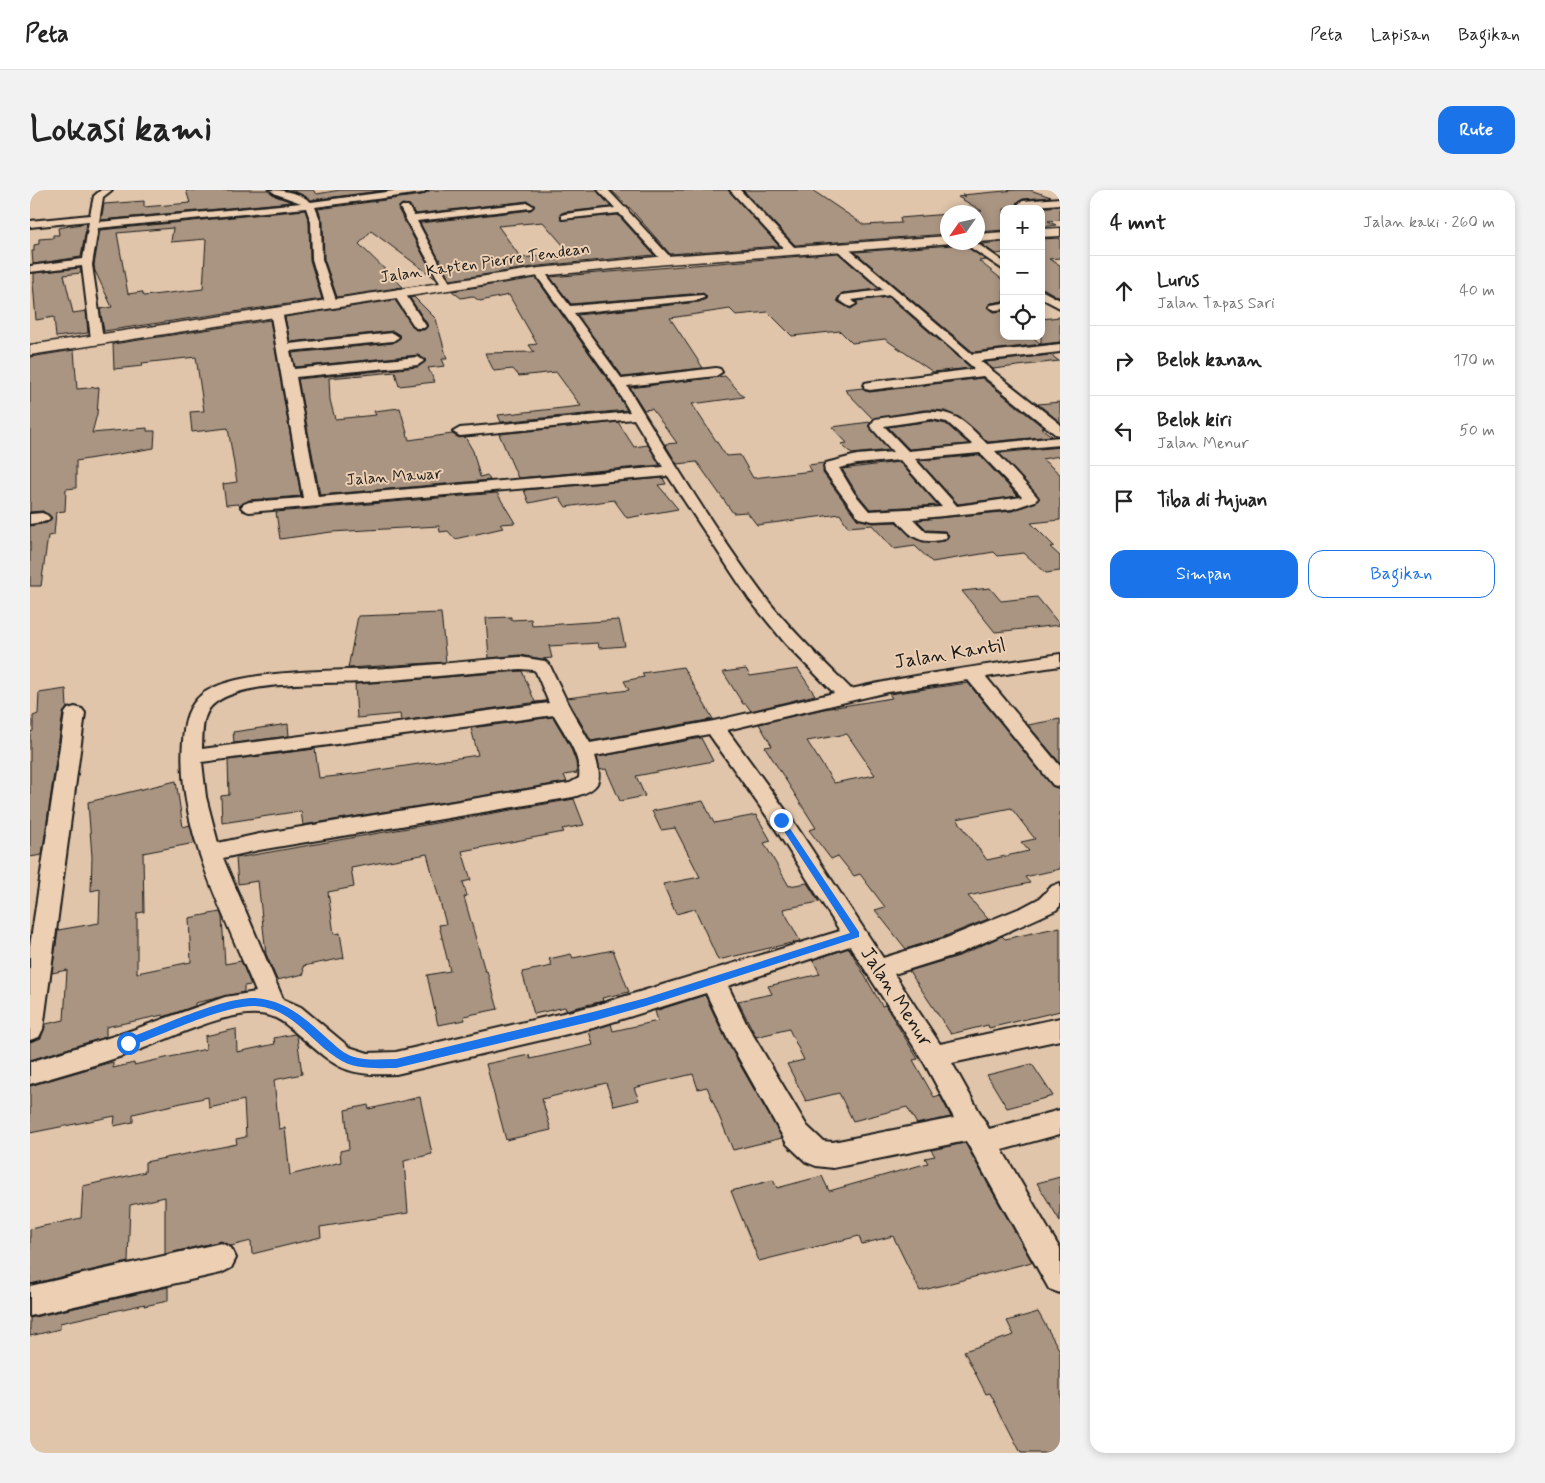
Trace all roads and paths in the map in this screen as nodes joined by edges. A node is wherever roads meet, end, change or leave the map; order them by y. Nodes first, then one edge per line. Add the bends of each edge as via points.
1 (107, 190) edge
2 (275, 190) edge
3 (422, 190) edge
4 (603, 190) edge
5 (735, 190) edge
6 (1045, 190) edge
7 (396, 192) edge
8 (1060, 200) edge
9 (1024, 204) dead end
10 (309, 205) junction
11 (528, 206) dead end
12 (624, 210) junction
13 (565, 218) dead end
14 (411, 219) junction
15 (93, 221) junction
16 (30, 224) edge
17 (1060, 232) edge
18 (1045, 233) edge
19 (30, 234) edge
20 (1000, 236) edge
21 (985, 237) edge
22 (940, 241) edge
23 (840, 247) junction
24 (979, 250) edge
25 (792, 251) junction
26 (667, 260) junction
27 (87, 262) junction
28 (1000, 264) edge
29 (30, 270) edge
30 (539, 272) junction
31 (446, 285) junction
32 (398, 292) junction
33 (891, 292) junction
34 (1044, 295) edge
35 (699, 297) dead end
36 (331, 303) junction
37 (1057, 303) edge
38 (850, 304) dead end
39 (568, 310) junction
40 (276, 311) junction
41 (420, 326) dead end
42 (393, 337) dead end
43 (97, 339) junction
44 (284, 348) junction
45 (1060, 348) edge
46 (30, 350) edge
47 (970, 358) junction
48 (418, 361) dead end
49 (716, 372) dead end
50 (986, 372) junction
51 (287, 374) junction
52 (619, 383) junction
53 (870, 386) dead end
54 (639, 415) junction
55 (1060, 431) edge
56 (460, 432) dead end
57 (1060, 441) edge
58 (983, 448) junction
59 (903, 456) junction
60 (672, 471) junction
61 (311, 501) junction
62 (248, 507) dead end
63 (954, 510) junction
64 (901, 515) junction
65 (939, 536) dead end
66 (1060, 660) edge
67 (972, 672) junction
68 (847, 695) junction
69 (560, 708) junction
70 (75, 713) dead end
71 (714, 727) junction
72 (584, 751) junction
73 (191, 757) junction
74 (1060, 780) edge
75 (210, 853) junction
76 (1060, 892) edge
77 (856, 935) junction
78 (879, 969) junction
79 (713, 981) junction
80 (274, 1006) junction
81 (30, 1029) edge
82 (1060, 1029) edge
83 (934, 1056) junction
84 (30, 1073) edge
85 (1060, 1122) edge
86 (978, 1135) junction
87 (221, 1258) dead end
88 (1060, 1278) edge
89 (30, 1301) edge

1 - 15 street via 99,196
2 - 10 street
3 - 7 street
4 - 12 street
5 - 25 street
6 - 8 street
7 - 10 street
7 - 14 street
8 - 9 street
10 - 15 street via 212,216
10 - 36 street via 315,217 321,277
11 - 14 street
12 - 13 street
12 - 26 street
14 - 31 street
15 - 16 street
15 - 27 street
16 - 19 street
17 - 18 main road
20 - 21 main road
22 - 23 main road, Jalan Kapten Pierre Tendean
23 - 25 main road, Jalan Kapten Pierre Tendean
23 - 33 street
24 - 28 street
25 - 26 main road, Jalan Kapten Pierre Tendean
26 - 30 main road, Jalan Kapten Pierre Tendean
27 - 29 street
27 - 43 street
30 - 31 main road, Jalan Kapten Pierre Tendean
30 - 39 street
31 - 32 main road, Jalan Kapten Pierre Tendean
32 - 36 main road, Jalan Kapten Pierre Tendean
32 - 41 street
33 - 38 street via 846,297
33 - 47 street
34 - 37 street
35 - 39 street
36 - 40 main road, Jalan Kapten Pierre Tendean
39 - 52 street
40 - 43 main road, Jalan Kapten Pierre Tendean
40 - 44 street
42 - 44 street
43 - 46 main road, Jalan Kapten Pierre Tendean
44 - 51 street
45 - 47 street
47 - 50 street
48 - 51 street
49 - 52 street
50 - 53 street
50 - 55 street
51 - 61 street
52 - 54 street
54 - 56 street
54 - 60 street
57 - 58 street
58 - 59 street
58 - 59 street via 948,416 878,423 880,430
58 - 63 street via 1030,498 1012,504
59 - 63 street
59 - 64 street via 853,460 831,466 832,472 864,515
60 - 61 street, Jalan Mawar
60 - 68 street via 755,595 791,639
61 - 62 street, Jalan Mawar
63 - 64 street
64 - 65 street via 919,536
66 - 67 street, Jalan Kantil
67 - 68 street, Jalan Kantil
67 - 74 street
68 - 71 street, Jalan Kantil
69 - 72 street
69 - 73 street
69 - 73 street via 544,670 530,663 264,682 231,689 205,701 194,723
70 - 81 street
71 - 72 street, Jalan Kantil
71 - 77 street, Jalan Menur via 781,820
72 - 75 street via 589,781 573,790
73 - 75 street via 196,807
75 - 80 street
76 - 78 street via 1048,904 1031,913 950,947
77 - 78 street, Jalan Menur
77 - 79 street
78 - 83 street, Jalan Menur
79 - 80 street via 593,1016 396,1063 368,1064 340,1056 292,1014
79 - 86 street via 738,1033 797,1135 816,1153 833,1155
80 - 84 street via 254,1002 225,1007 128,1043
82 - 83 street
83 - 86 street, Jalan Menur
85 - 86 street
86 - 88 street, Jalan Menur
87 - 89 street

